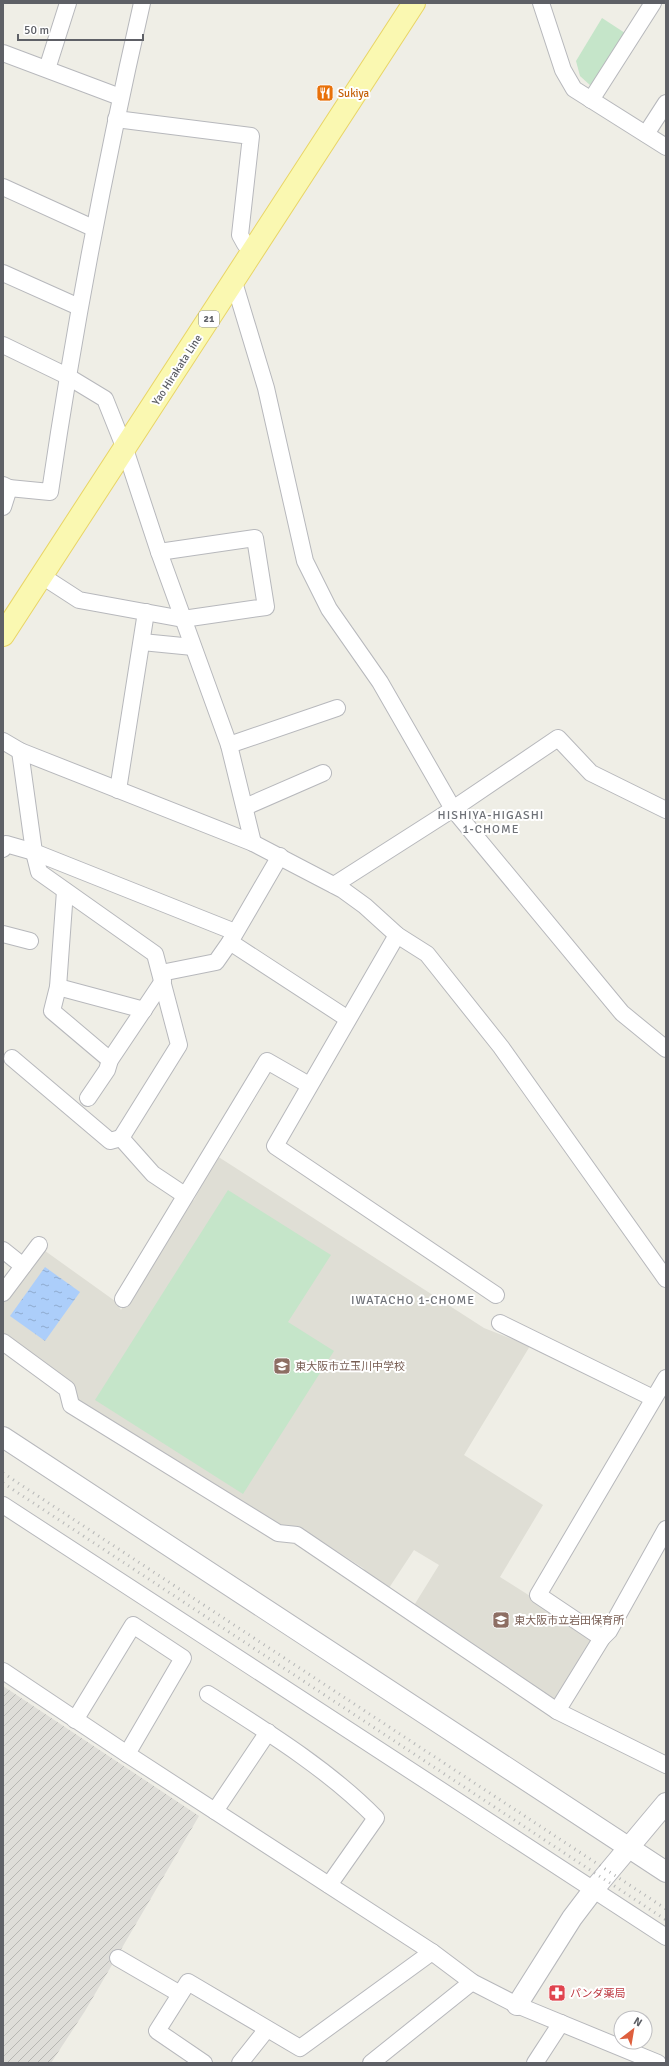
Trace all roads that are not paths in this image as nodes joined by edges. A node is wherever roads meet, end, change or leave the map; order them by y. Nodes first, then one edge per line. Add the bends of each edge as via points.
1 (68, 3) edge
2 (142, 3) edge
3 (414, 3) edge
4 (541, 3) edge
5 (652, 3) edge
6 (3, 52) edge
7 (47, 69) junction
8 (120, 97) junction
9 (592, 100) junction
10 (666, 103) edge
11 (116, 119) junction
12 (646, 134) junction
13 (666, 147) edge
14 (3, 187) edge
15 (93, 228) junction
16 (255, 249) junction
17 (3, 273) edge
18 (234, 282) junction
19 (79, 307) junction
20 (3, 345) edge
21 (67, 376) junction
22 (125, 449) junction
23 (6, 487) edge
24 (3, 507) edge
25 (159, 552) junction
26 (42, 576) junction
27 (146, 612) junction
28 (183, 619) junction
29 (6, 622) edge
30 (142, 642) junction
31 (193, 647) junction
32 (337, 708) dead end
33 (3, 741) edge
34 (229, 744) junction
35 (20, 751) junction
36 (323, 773) dead end
37 (118, 790) junction
38 (245, 807) junction
39 (453, 809) junction
40 (666, 810) edge
41 (253, 843) junction
42 (3, 848) edge
43 (34, 852) junction
44 (280, 856) junction
45 (334, 885) junction
46 (65, 890) junction
47 (3, 934) edge
48 (397, 935) junction
49 (233, 937) junction
50 (30, 942) dead end
51 (162, 977) junction
52 (58, 987) junction
53 (144, 1010) junction
54 (348, 1020) junction
55 (666, 1048) edge
56 (12, 1058) dead end
57 (110, 1060) junction
58 (310, 1085) junction
59 (88, 1098) dead end
60 (121, 1138) junction
61 (180, 1192) dead end
62 (39, 1245) dead end
63 (3, 1250) edge
64 (23, 1266) junction
65 (666, 1279) edge
66 (3, 1294) edge
67 (496, 1295) dead end
68 (123, 1299) dead end
69 (500, 1323) dead end
70 (3, 1342) edge
71 (666, 1378) edge
72 (653, 1398) junction
73 (3, 1437) edge
74 (3, 1505) edge
75 (666, 1529) edge
76 (602, 1638) junction
77 (3, 1671) edge
78 (208, 1694) dead end
79 (557, 1711) junction
80 (76, 1720) junction
81 (268, 1732) junction
82 (127, 1754) junction
83 (666, 1765) edge
84 (666, 1805) edge
85 (215, 1811) junction
86 (628, 1848) junction
87 (666, 1872) edge
88 (329, 1885) junction
89 (594, 1889) junction
90 (666, 1937) edge
91 (432, 1952) junction
92 (118, 1958) dead end
93 (472, 1982) junction
94 (180, 1994) junction
95 (517, 2005) junction
96 (561, 2023) junction
97 (267, 2029) junction
98 (628, 2057) edge
99 (388, 2058) edge
100 (204, 2063) edge
101 (240, 2063) edge
102 (371, 2063) edge
103 (535, 2063) edge
104 (658, 2063) edge

1 - 7 street
2 - 8 street
3 - 16 main road, Yao Hirakata Line / 21
4 - 9 street via 563,70 574,88
5 - 9 street
6 - 7 street
7 - 8 street
8 - 11 street
9 - 12 street
10 - 12 street
11 - 15 street
11 - 16 street via 251,136 240,235 245,244
12 - 13 street
14 - 15 street
15 - 19 street
16 - 18 main road, Yao Hirakata Line / 21
17 - 19 street
18 - 22 main road, Yao Hirakata Line / 21
18 - 39 street via 266,388 305,561 329,609 380,682
19 - 21 street
20 - 21 street
21 - 22 street via 105,399
21 - 23 street via 50,492
22 - 25 street
22 - 26 main road, Yao Hirakata Line / 21
23 - 24 street
25 - 28 street
25 - 28 street via 255,538 266,607
26 - 27 street via 79,600
26 - 29 main road, Yao Hirakata Line / 21
27 - 28 street
27 - 30 street
28 - 31 street
30 - 31 street
30 - 37 street
31 - 34 street
32 - 34 street
33 - 35 street
34 - 38 street
35 - 37 street
35 - 43 street
36 - 38 street
37 - 41 street
38 - 41 street
39 - 40 street via 558,738 590,773
39 - 45 street
39 - 55 street via 622,1013
41 - 44 street
42 - 43 street via 6,844
43 - 46 street via 38,872
43 - 49 street
44 - 45 street
44 - 49 street
45 - 48 street via 365,906
46 - 51 street via 156,954
46 - 52 street
47 - 50 street
48 - 54 street
48 - 65 street via 427,954 466,1001
49 - 51 street via 216,962
49 - 54 street
51 - 53 street
51 - 60 street via 179,1045
52 - 53 street
52 - 57 street via 52,1011
53 - 57 street
54 - 58 street
56 - 60 street via 110,1141
57 - 59 street via 107,1070
58 - 67 street via 275,1146
58 - 68 street via 267,1061
60 - 61 street via 153,1174
62 - 64 street
63 - 64 street
64 - 66 street
69 - 72 street
70 - 79 street via 67,1388 71,1405 278,1533 297,1535
71 - 72 street
72 - 76 street via 538,1595
73 - 86 street
74 - 89 street
75 - 76 street via 609,1631
76 - 79 street
77 - 80 street
78 - 81 street
79 - 83 street
80 - 82 street
80 - 82 street via 134,1625 183,1658
81 - 85 street
81 - 88 street via 376,1818
82 - 85 street
84 - 86 street
85 - 88 street
86 - 87 street
86 - 89 street
88 - 91 street
89 - 90 street
89 - 95 street via 572,1918
91 - 93 street
91 - 97 street via 300,2048
92 - 94 street
93 - 95 street
93 - 99 street
94 - 97 street via 188,1982
94 - 100 street via 156,2031
95 - 96 street
96 - 98 street
96 - 103 street
97 - 101 street
98 - 104 street
99 - 102 street

